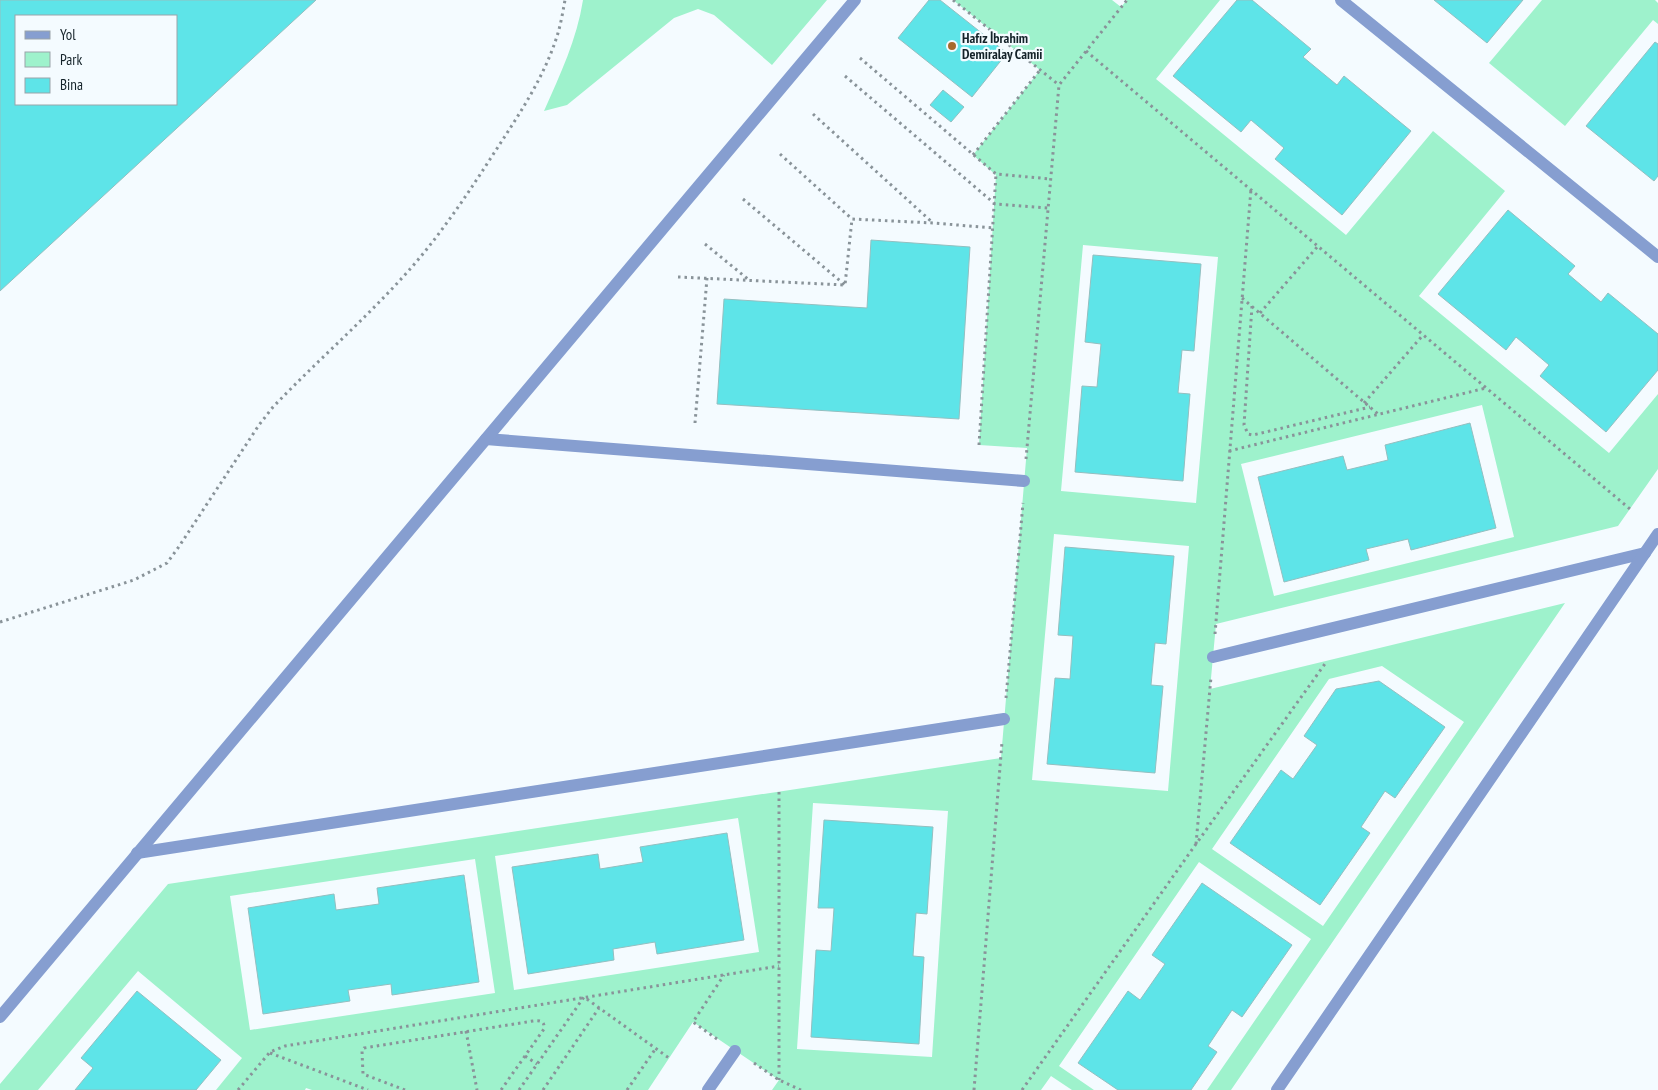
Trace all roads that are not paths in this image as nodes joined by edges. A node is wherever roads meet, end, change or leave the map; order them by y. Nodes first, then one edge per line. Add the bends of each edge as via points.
1 (855, 0) edge
2 (1341, 0) edge
3 (1658, 257) edge
4 (486, 439) junction
5 (1024, 481) road end
6 (1658, 534) edge
7 (1645, 553) junction
8 (1212, 658) road end
9 (1004, 719) road end
10 (137, 853) junction
11 (0, 1016) edge
12 (735, 1051) dead end
13 (708, 1090) edge
14 (1277, 1090) edge

1 - 4 street
2 - 3 street
4 - 5 street
4 - 10 street
6 - 7 street
7 - 8 street
7 - 14 street
9 - 10 street
10 - 11 street
12 - 13 street

